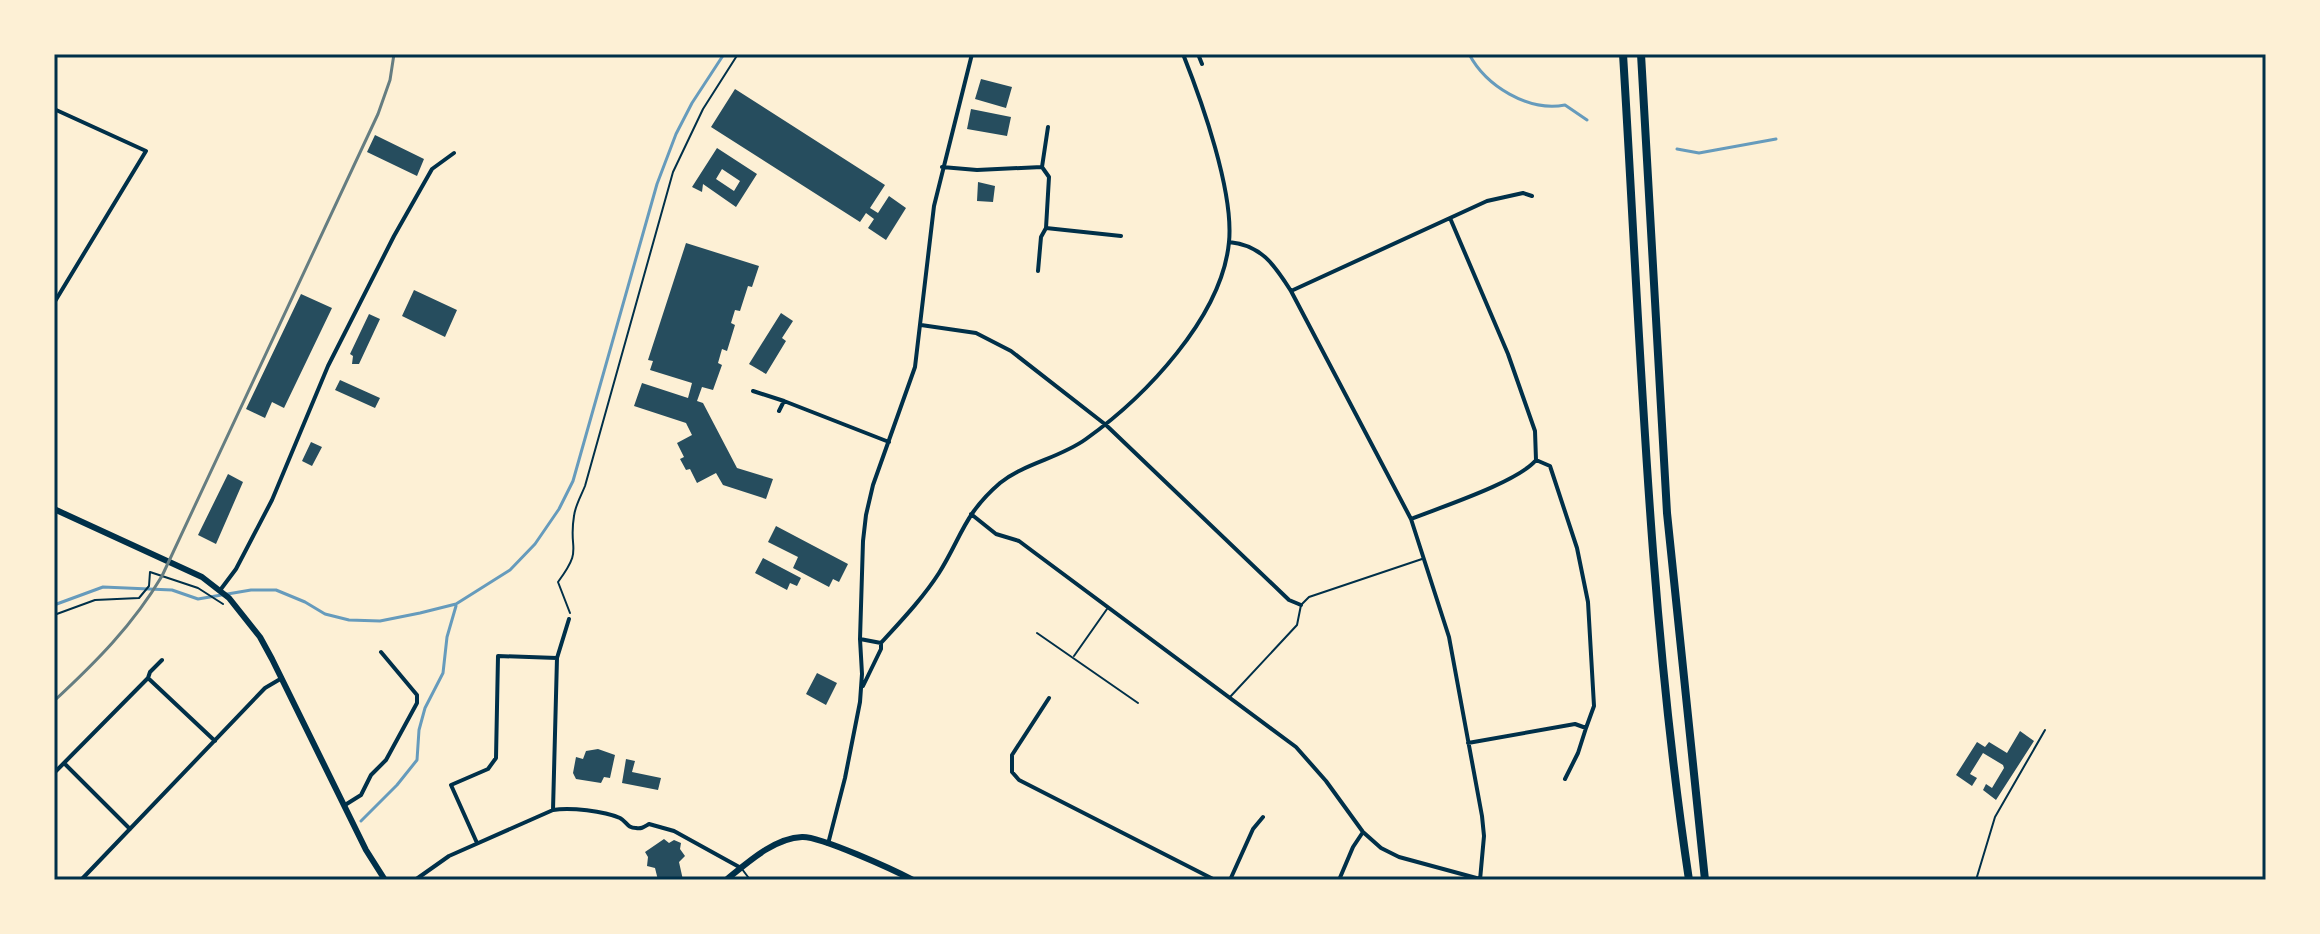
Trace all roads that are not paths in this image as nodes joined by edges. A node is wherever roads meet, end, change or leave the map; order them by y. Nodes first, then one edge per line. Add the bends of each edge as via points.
1 (972, 54) edge
2 (1183, 54) edge
3 (1198, 54) edge
4 (1623, 54) edge
5 (1641, 54) edge
6 (1202, 64) dead end
7 (54, 109) edge
8 (1048, 127) dead end
9 (454, 153) dead end
10 (942, 167) junction
11 (1042, 167) junction
12 (1532, 196) dead end
13 (1450, 218) junction
14 (1046, 228) junction
15 (1121, 236) dead end
16 (1229, 242) junction
17 (1038, 271) dead end
18 (1291, 291) junction
19 (54, 303) edge
20 (921, 325) junction
21 (753, 391) dead end
22 (784, 401) junction
23 (779, 411) dead end
24 (1106, 425) junction
25 (889, 442) junction
26 (1536, 460) junction
27 (54, 509) edge
28 (970, 514) junction
29 (1411, 519) junction
30 (1424, 558) junction
31 (221, 589) junction
32 (1301, 605) junction
33 (1108, 607) junction
34 (569, 619) road end
35 (1037, 633) dead end
36 (860, 639) junction
37 (881, 643) junction
38 (381, 652) dead end
39 (1073, 657) junction
40 (557, 658) junction
41 (162, 660) dead end
42 (148, 678) junction
43 (282, 678) junction
44 (861, 692) junction
45 (1049, 698) dead end
46 (1228, 698) junction
47 (1138, 703) dead end
48 (1586, 728) junction
49 (2045, 730) dead end
50 (215, 741) junction
51 (1468, 743) junction
52 (64, 763) junction
53 (54, 773) edge
54 (1565, 779) dead end
55 (343, 806) junction
56 (553, 810) junction
57 (1263, 817) dead end
58 (130, 829) junction
59 (1363, 832) junction
60 (477, 843) junction
61 (828, 844) junction
62 (741, 868) junction
63 (748, 877) dead end
64 (81, 880) edge
65 (385, 880) edge
66 (415, 880) edge
67 (726, 880) edge
68 (913, 880) edge
69 (1215, 880) edge
70 (1230, 880) edge
71 (1339, 880) edge
72 (1480, 880) edge
73 (1689, 880) edge
74 (1705, 880) edge
75 (1976, 880) edge

1 - 10 street
2 - 16 street via 1224,184
3 - 6 street
4 - 73 highway via 1651,513
5 - 74 highway via 1667,513
7 - 19 street via 146,151
8 - 11 street
9 - 31 street via 432,169 394,236 328,366 272,500
10 - 11 street
10 - 20 street
11 - 14 street via 1049,177
12 - 13 street via 1508,195
13 - 18 street
13 - 26 street via 1508,354 1535,431
14 - 15 street
14 - 17 street
16 - 18 street via 1258,249
16 - 24 street via 1224,268 1187,340
18 - 29 street
20 - 24 street via 988,337
20 - 25 street via 915,367
21 - 22 street
22 - 23 street
22 - 25 street
24 - 28 street via 1078,445 1005,480
24 - 32 street via 1289,600
25 - 36 street via 866,515
26 - 29 street via 1510,478
26 - 48 street via 1550,466 1583,574 1594,706
27 - 31 main road
28 - 33 street via 996,534 1019,541
28 - 37 street via 928,590
29 - 30 street
30 - 32 lane via 1309,597
30 - 51 street via 1449,637
31 - 43 main road via 260,637
32 - 46 lane via 1297,625
33 - 39 lane
33 - 46 street
34 - 40 street
35 - 39 lane
36 - 37 street
36 - 44 street
37 - 44 street
38 - 55 street via 417,695 417,703 361,795
39 - 47 lane
40 - 56 street
40 - 60 street via 498,656 496,758 488,769 451,785
41 - 42 street
42 - 50 street
42 - 52 street
43 - 50 street via 265,688
43 - 55 main road
44 - 61 street
45 - 69 street via 1012,755 1012,772 1019,780
46 - 59 street via 1296,747
48 - 51 street via 1575,724
48 - 54 street
49 - 75 lane via 1995,817
50 - 58 street
51 - 72 street via 1484,836
52 - 53 street
52 - 58 street
55 - 65 main road
56 - 60 street
56 - 62 street via 577,809 621,819 629,827 649,824 674,831
57 - 70 street
58 - 64 street
59 - 71 street
59 - 72 street via 1399,857
60 - 66 street
61 - 62 main road via 809,837 791,839
61 - 68 main road
62 - 63 lane
62 - 67 main road

